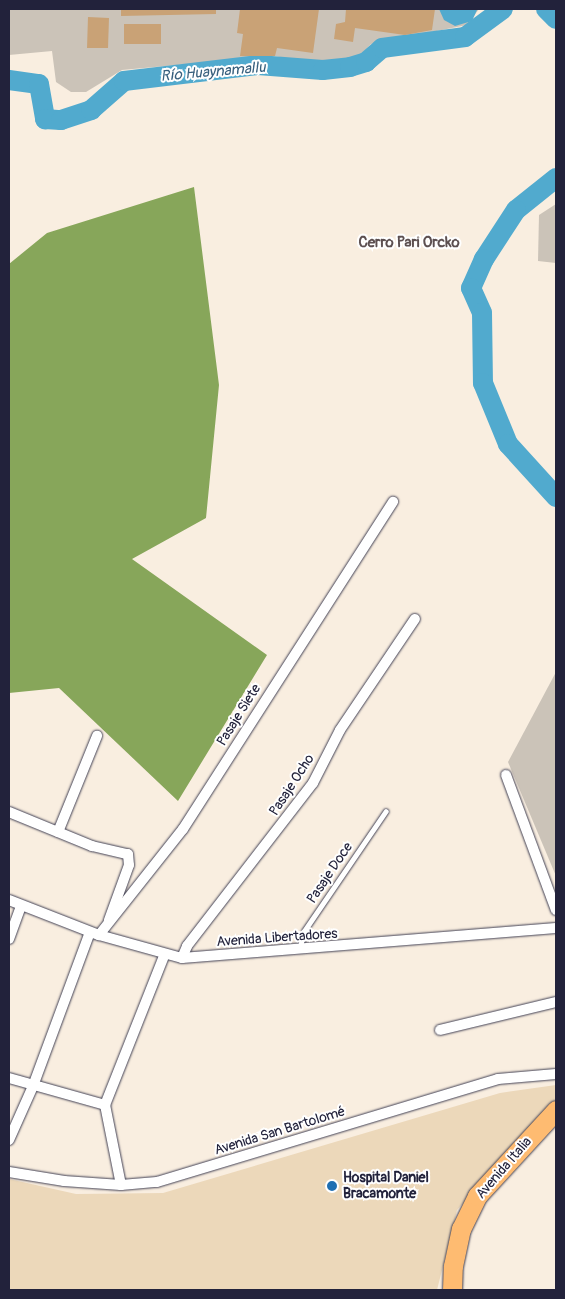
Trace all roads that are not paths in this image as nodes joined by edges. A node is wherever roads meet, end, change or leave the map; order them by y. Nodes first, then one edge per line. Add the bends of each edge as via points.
1 (393, 502) dead end
2 (415, 619) dead end
3 (97, 736) dead end
4 (506, 775) dead end
5 (386, 811) dead end
6 (9, 812) edge
7 (58, 832) junction
8 (9, 900) edge
9 (21, 906) junction
10 (556, 910) edge
11 (109, 921) junction
12 (556, 928) edge
13 (94, 934) junction
14 (9, 939) edge
15 (299, 951) junction
16 (164, 956) junction
17 (182, 958) junction
18 (556, 1002) edge
19 (440, 1030) dead end
20 (556, 1074) edge
21 (9, 1078) edge
22 (32, 1086) junction
23 (104, 1105) junction
24 (556, 1110) edge
25 (9, 1140) edge
26 (9, 1172) edge
27 (121, 1184) junction
28 (452, 1290) edge

1 - 11 street, Pasaje Siete via 183,829
2 - 17 street, Pasaje Ocho via 340,730 313,783 187,946
3 - 7 street
4 - 10 street
5 - 15 lane, Pasaje Doce via 304,931
6 - 7 street
7 - 11 street via 92,846 128,854 129,864
8 - 9 street, Avenida Libertadores
9 - 13 street, Avenida Libertadores
9 - 14 street
11 - 13 street, Pasaje Siete
12 - 15 street, Avenida Libertadores
13 - 16 street, Avenida Libertadores
13 - 22 street, Pasaje Siete
15 - 17 street, Avenida Libertadores
16 - 17 street, Avenida Libertadores
16 - 23 street
18 - 19 street
20 - 27 street, Avenida San Bartolomé via 498,1078 157,1182
21 - 22 street
22 - 23 street
22 - 25 street, Pasaje Siete
23 - 27 street
24 - 28 highway, Avenida Italia via 477,1196 461,1229 452,1266
26 - 27 street, Avenida San Bartolomé via 64,1182

